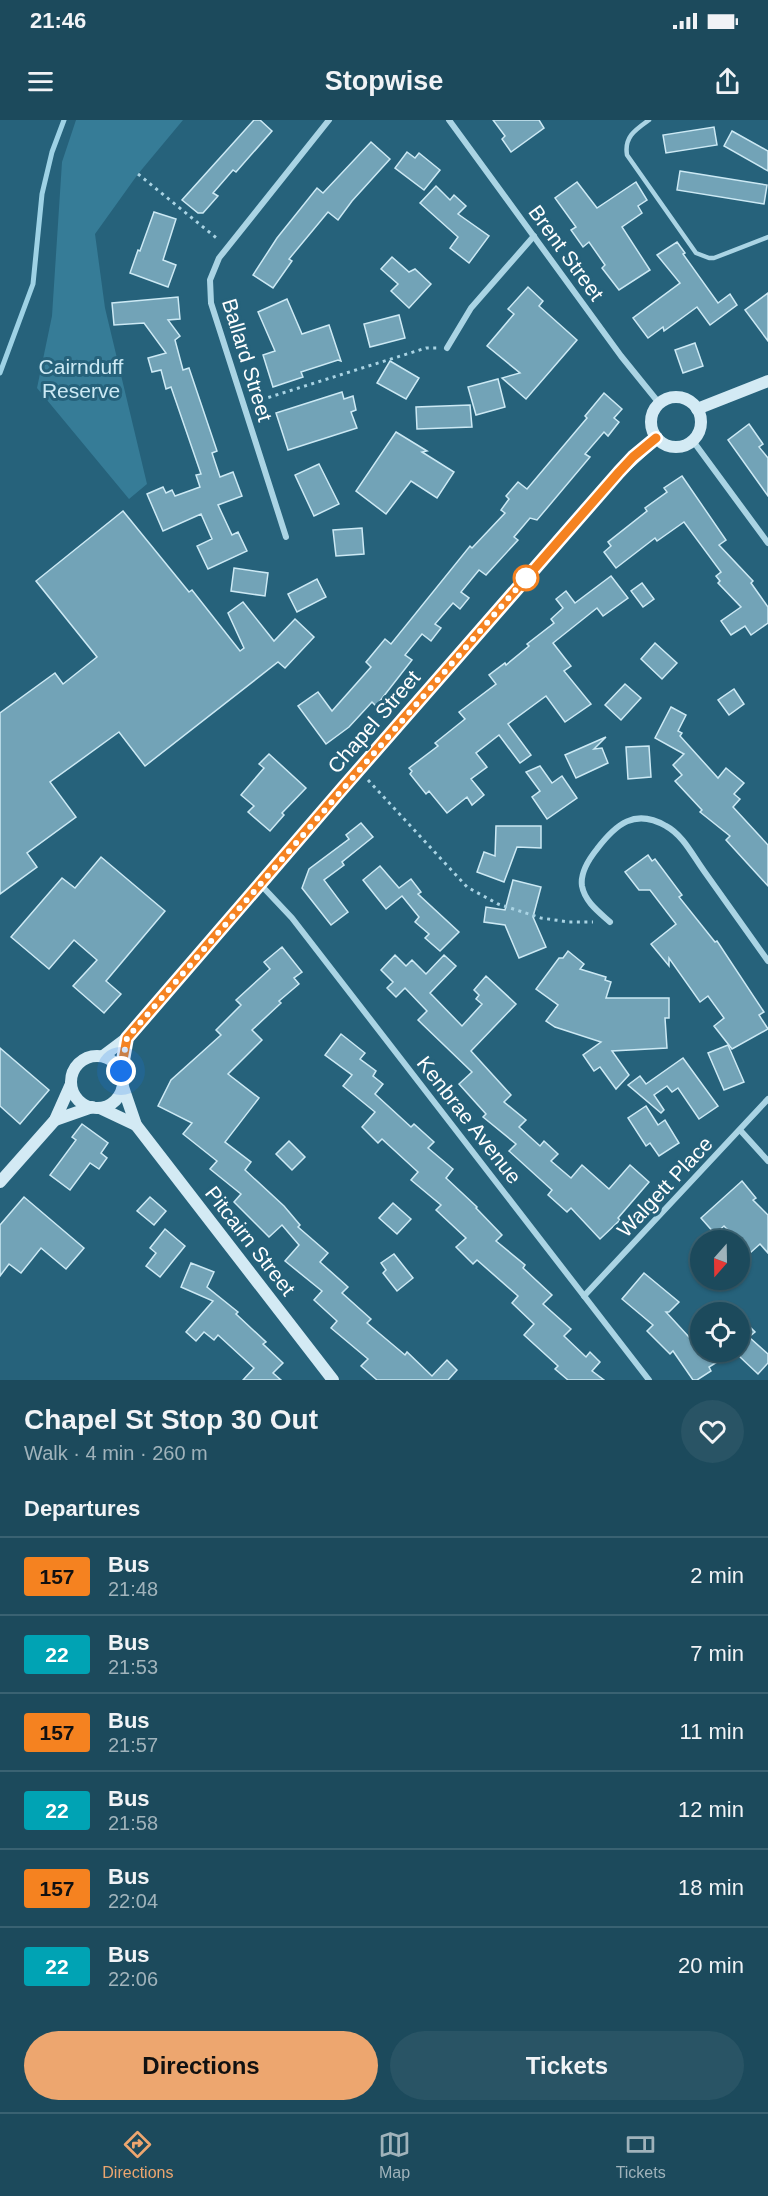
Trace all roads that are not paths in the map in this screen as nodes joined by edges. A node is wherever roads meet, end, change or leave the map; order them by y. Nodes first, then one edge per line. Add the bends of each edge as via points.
1 (329, 120) edge
2 (449, 120) edge
3 (649, 120) edge
4 (534, 236) junction
5 (768, 237) edge
6 (447, 348) road end
7 (768, 381) edge
8 (659, 403) junction
9 (697, 409) junction
10 (656, 438) junction
11 (693, 441) junction
12 (286, 537) dead end
13 (768, 543) edge
14 (260, 883) junction
15 (610, 922) road end
16 (768, 961) edge
17 (127, 1038) junction
18 (103, 1056) junction
19 (121, 1071) junction
20 (71, 1084) junction
21 (123, 1087) junction
22 (768, 1099) edge
23 (96, 1107) junction
24 (55, 1120) junction
25 (136, 1125) junction
26 (740, 1130) junction
27 (768, 1161) edge
28 (0, 1182) edge
29 (585, 1296) junction
30 (333, 1380) edge
31 (649, 1380) edge

1 - 12 street, Ballard Street via 227,246 213,269 209,291
2 - 4 street, Brent Street
3 - 5 lane via 631,134 627,155 696,253 714,258
4 - 6 street via 471,308
4 - 8 street, Brent Street
7 - 9 street
8 - 9 street via 675,398
8 - 10 street via 651,424
9 - 11 street via 701,422
10 - 11 street via 678,447
10 - 14 street, Chapel Street via 619,472
11 - 13 street
14 - 17 street, Chapel Street
14 - 29 street, Kenbrae Avenue via 292,918
15 - 16 street via 585,894 582,877 586,866 618,825 640,818 653,820 676,832
17 - 18 street, Chapel Street
17 - 19 street
18 - 19 street
18 - 20 street via 80,1062
19 - 21 street
20 - 23 street via 78,1099
20 - 24 street
21 - 23 street via 115,1101
21 - 25 street, Pitcairn Street
22 - 26 street, Walgett Place
23 - 24 street
23 - 25 street, Pitcairn Street
24 - 28 street
25 - 30 street, Pitcairn Street
26 - 27 street
26 - 29 street, Walgett Place
29 - 31 street, Kenbrae Avenue

